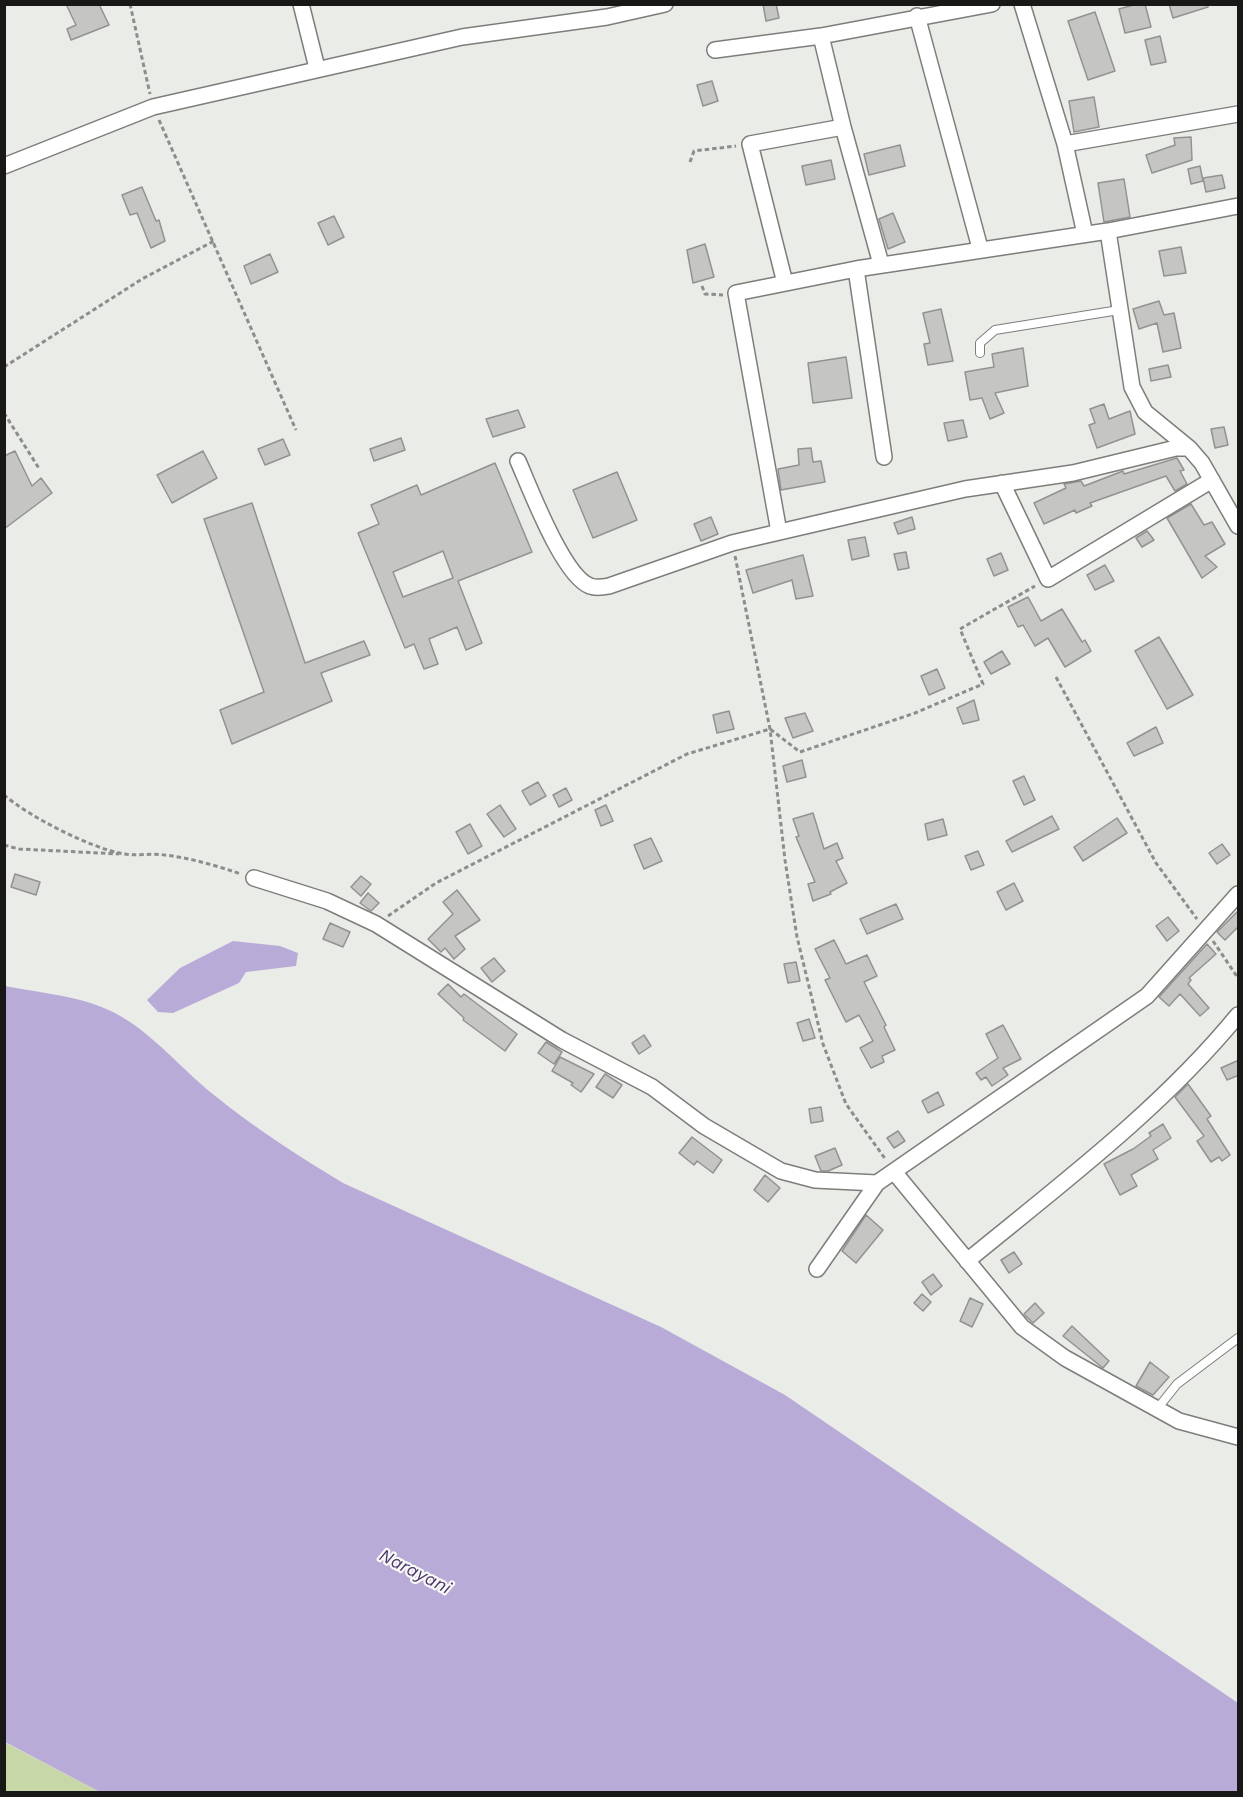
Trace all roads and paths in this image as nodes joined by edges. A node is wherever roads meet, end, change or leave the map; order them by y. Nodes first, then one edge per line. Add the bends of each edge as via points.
1 (130, 4) edge
2 (301, 4) edge
3 (665, 4) edge
4 (993, 4) edge
5 (1022, 4) edge
6 (917, 16) junction
7 (821, 36) junction
8 (715, 50) dead end
9 (317, 68) junction
10 (153, 107) junction
11 (1239, 114) edge
12 (843, 127) junction
13 (750, 144) junction
14 (1065, 144) junction
15 (690, 162) dead end
16 (4, 166) edge
17 (1239, 207) edge
18 (1108, 231) junction
19 (1085, 234) junction
20 (214, 241) junction
21 (980, 248) junction
22 (881, 264) junction
23 (856, 269) junction
24 (784, 283) junction
25 (702, 286) dead end
26 (736, 293) junction
27 (1119, 310) junction
28 (980, 353) dead end
29 (4, 367) edge
30 (4, 413) edge
31 (296, 430) dead end
32 (1189, 448) junction
33 (884, 457) dead end
34 (518, 461) dead end
35 (40, 470) dead end
36 (1212, 480) junction
37 (1002, 483) junction
38 (1239, 526) edge
39 (779, 532) junction
40 (732, 543) junction
41 (1048, 579) junction
42 (1056, 677) dead end
43 (770, 729) junction
44 (4, 795) edge
45 (4, 845) edge
46 (122, 854) junction
47 (254, 878) joint
48 (1239, 894) edge
49 (376, 924) junction
50 (1206, 931) junction
51 (1239, 978) edge
52 (1239, 1016) edge
53 (895, 1173) junction
54 (877, 1183) junction
55 (967, 1261) junction
56 (817, 1269) dead end
57 (1239, 1338) edge
58 (1157, 1409) junction
59 (1239, 1437) edge

1 - 10 path
2 - 9 street
3 - 9 street via 607,17 462,37
4 - 6 street
5 - 14 street
6 - 7 street
6 - 21 street
7 - 8 street
7 - 12 street
9 - 10 street
10 - 16 street
10 - 20 path
11 - 14 street
12 - 13 street
12 - 22 street
13 - 15 path via 694,151
13 - 24 street
14 - 19 street
17 - 18 street
18 - 19 street
18 - 27 street
19 - 21 street
20 - 29 path via 142,279
20 - 31 path
21 - 22 street
22 - 23 street
23 - 24 street
23 - 33 street
24 - 26 street
25 - 26 path via 705,294 714,296
26 - 39 street
27 - 28 lane via 995,330 980,343
27 - 32 street via 1132,387 1151,417
30 - 35 path
32 - 36 street
32 - 37 street via 1073,473
34 - 40 street via 565,559 576,576 591,587 609,586
36 - 38 street
36 - 41 street
37 - 39 street
37 - 41 street
39 - 40 street
40 - 43 path
41 - 43 path via 960,629 983,684 915,713 800,752
42 - 50 path via 1156,864
43 - 49 path via 687,754 436,883
43 - 53 path via 784,860 797,937 823,1044 846,1104
44 - 46 path via 57,829
45 - 46 path
46 - 47 path via 164,855 216,865
47 - 49 street via 327,901
48 - 50 street
49 - 54 street via 562,1040 652,1087 704,1126 781,1171 815,1180
50 - 51 path
50 - 53 street via 1147,996
52 - 55 street via 1208,1052 1124,1130
53 - 54 street
53 - 55 street
54 - 56 street
55 - 58 street via 1022,1327 1065,1358
57 - 58 lane via 1177,1384
58 - 59 street via 1179,1421

